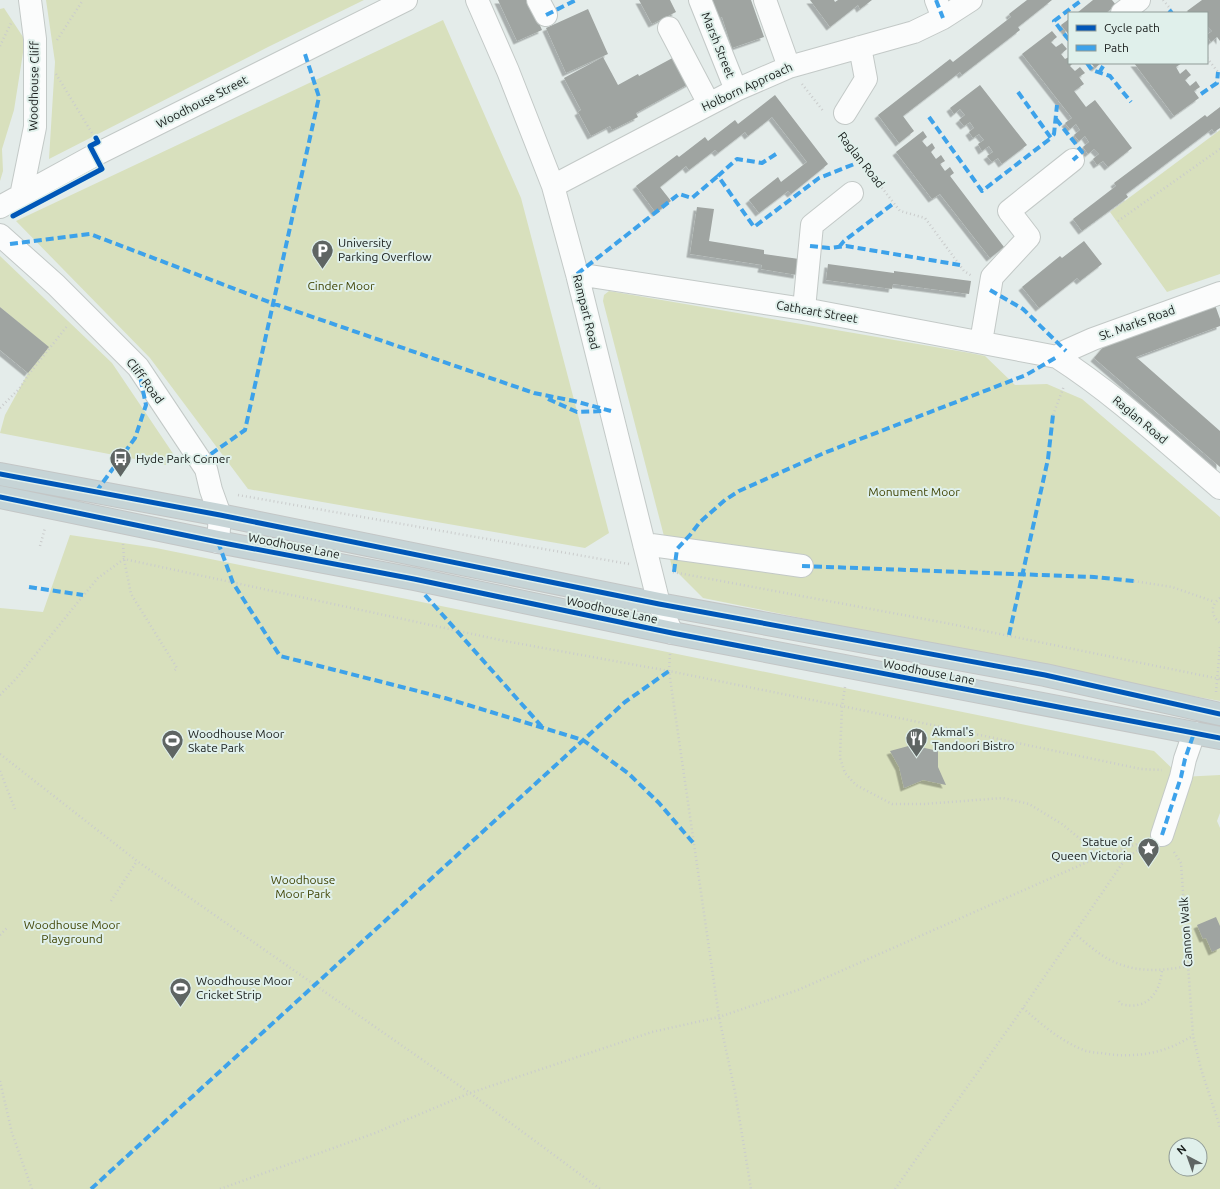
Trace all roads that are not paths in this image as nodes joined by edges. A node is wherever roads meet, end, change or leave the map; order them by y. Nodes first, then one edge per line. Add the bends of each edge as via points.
1 (30, 0) edge
2 (406, 0) edge
3 (477, 0) edge
4 (700, 0) edge
5 (765, 0) edge
6 (971, 0) edge
7 (1139, 0) edge
8 (940, 9) edge
9 (1123, 12) edge
10 (669, 28) dead end
11 (860, 47) junction
12 (789, 67) junction
13 (736, 90) junction
14 (709, 104) junction
15 (836, 120) road end
16 (1073, 160) dead end
17 (553, 186) junction
18 (852, 193) dead end
19 (21, 196) junction
20 (0, 207) edge
21 (0, 235) edge
22 (577, 274) junction
23 (1220, 293) edge
24 (804, 309) junction
25 (981, 342) junction
26 (1064, 362) junction
27 (0, 474) edge
28 (1220, 488) edge
29 (0, 497) edge
30 (220, 515) junction
31 (218, 542) junction
32 (644, 544) junction
33 (802, 566) dead end
34 (659, 604) junction
35 (672, 633) junction
36 (1217, 713) edge
37 (1194, 733) junction
38 (1220, 738) edge
39 (1162, 835) road end

1 - 19 street, Woodhouse Cliff via 35,40 35,127
2 - 19 street, Woodhouse Street via 95,147
3 - 17 street, Rampart Road
4 - 13 street, Marsh Street
5 - 12 street
6 - 8 street, Holborn Approach
7 - 9 street
8 - 11 street, Holborn Approach via 914,32
10 - 14 street
11 - 12 street, Holborn Approach
11 - 15 street via 866,79
12 - 13 street, Holborn Approach
13 - 14 street, Holborn Approach
14 - 17 street, Holborn Approach
16 - 25 street via 1009,210 1029,237 992,277
17 - 22 street, Rampart Road
18 - 24 street via 812,225
19 - 20 street, Woodhouse Street
21 - 30 street, Cliff Road via 56,285 138,367 206,469
22 - 24 street, Cathcart Street
22 - 32 street, Rampart Road
23 - 26 street, St. Marks Road via 1093,339 1066,351
24 - 25 street, Cathcart Street
25 - 26 street, Cathcart Street
26 - 28 street, Raglan Road via 1120,403
27 - 30 highway, Woodhouse Lane
29 - 31 highway, Woodhouse Lane
30 - 31 street, Cliff Road
30 - 34 highway, Woodhouse Lane
31 - 35 highway, Woodhouse Lane via 414,579
32 - 33 street
32 - 34 street, Rampart Road
34 - 35 street, Rampart Road
34 - 36 highway, Woodhouse Lane via 1045,675
35 - 37 highway, Woodhouse Lane
37 - 38 highway, Woodhouse Lane
37 - 39 street

